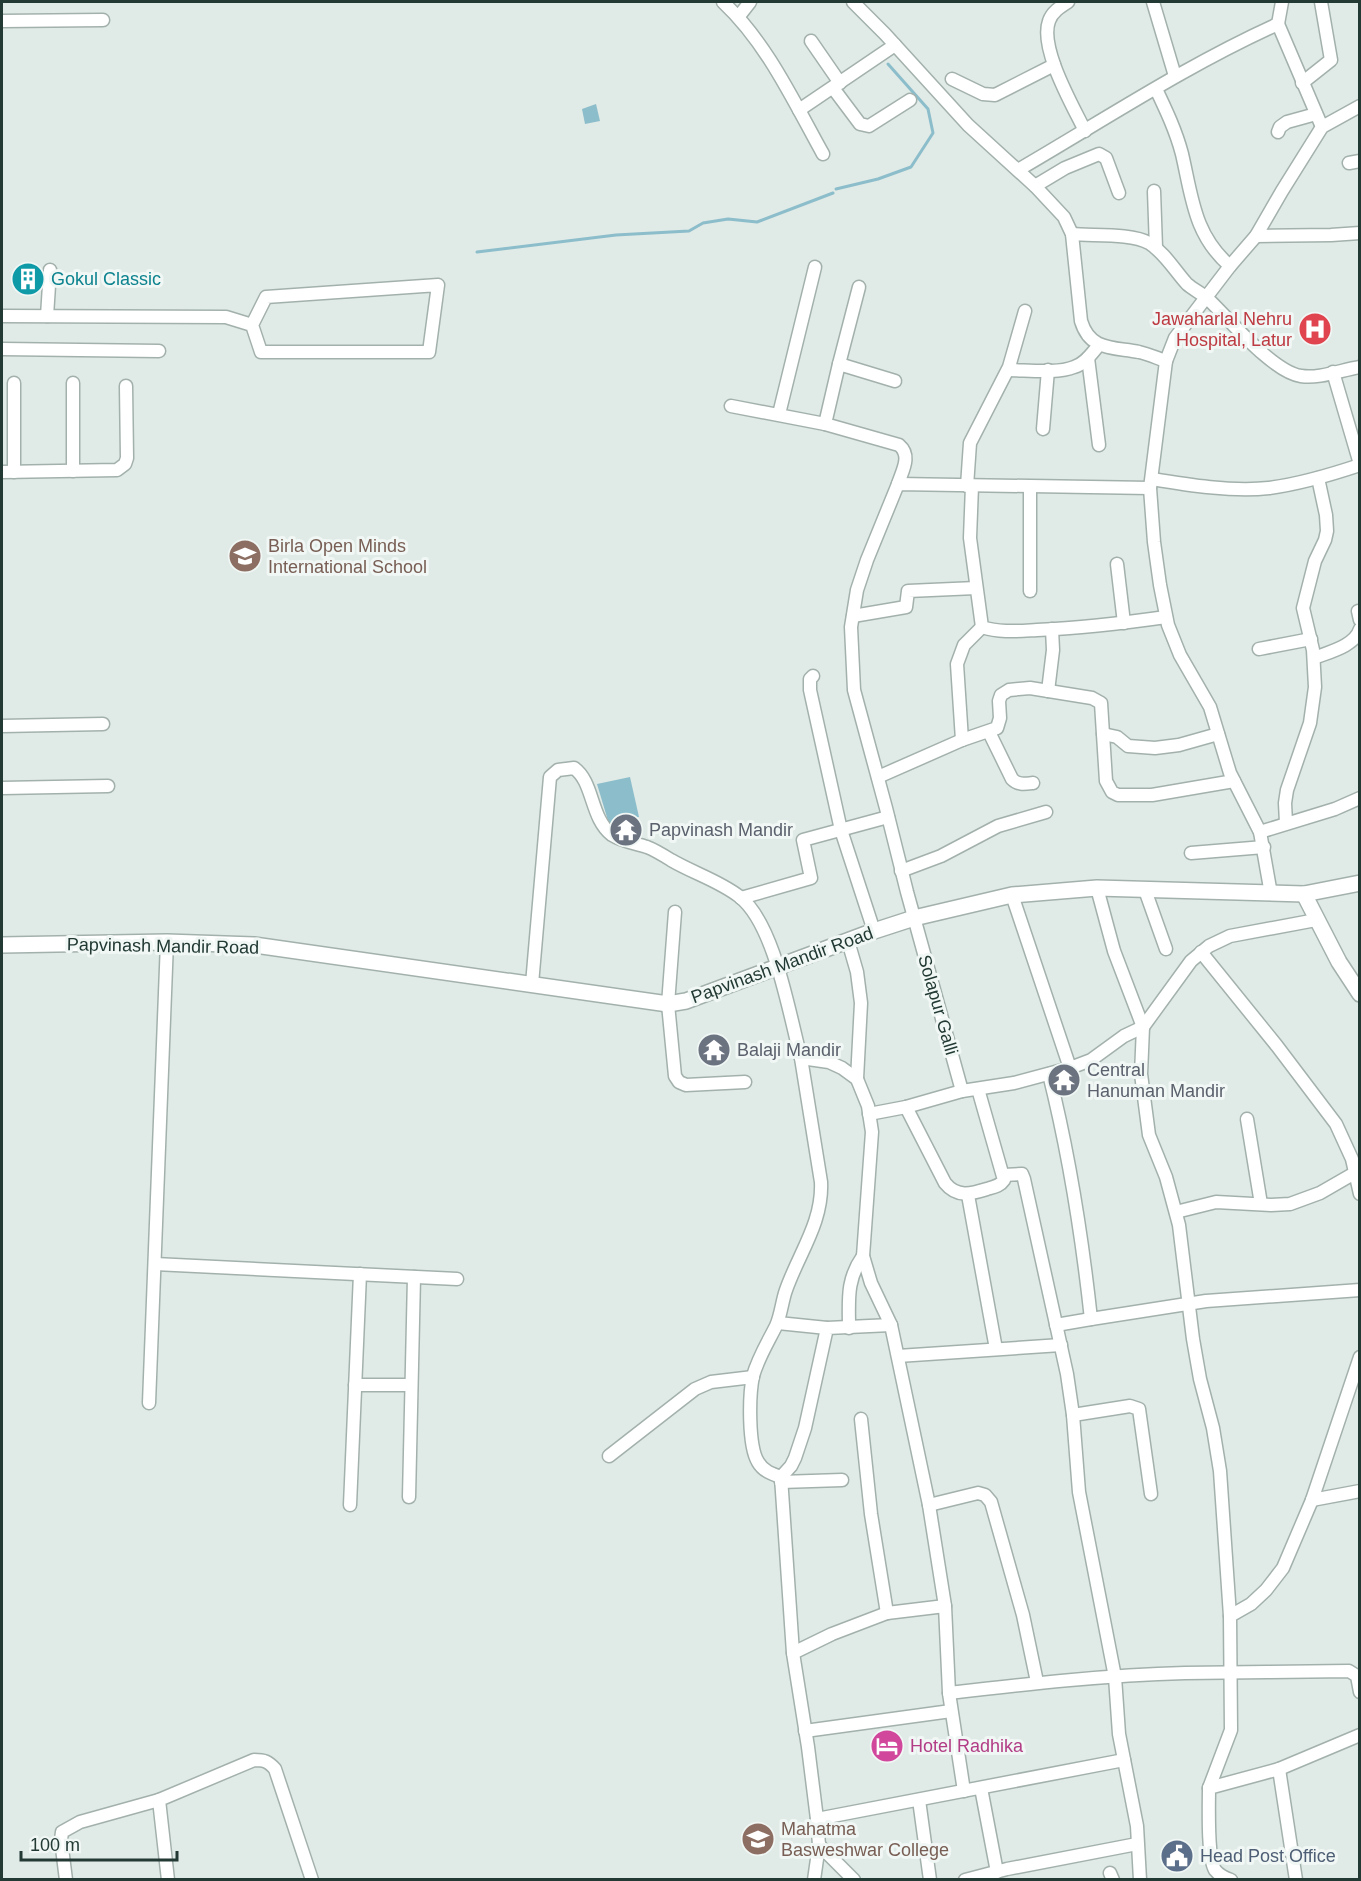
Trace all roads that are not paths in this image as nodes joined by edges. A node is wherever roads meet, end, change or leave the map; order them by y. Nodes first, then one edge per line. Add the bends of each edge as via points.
1 (723, 2) edge
2 (750, 2) edge
3 (853, 2) edge
4 (1068, 2) edge
5 (1153, 2) edge
6 (1321, 2) edge
7 (1286, 3) edge
8 (739, 16) junction
9 (103, 20) dead end
10 (2, 21) edge
11 (1278, 24) junction
12 (811, 41) dead end
13 (895, 45) junction
14 (1054, 65) junction
15 (1175, 76) junction
16 (952, 79) dead end
17 (1302, 83) junction
18 (837, 85) junction
19 (1156, 89) junction
20 (910, 100) dead end
21 (1359, 106) edge
22 (799, 110) junction
23 (1316, 114) junction
24 (1322, 127) junction
25 (1085, 131) junction
26 (1278, 132) dead end
27 (823, 154) dead end
28 (1018, 170) junction
29 (1035, 186) junction
30 (1154, 191) dead end
31 (1119, 193) dead end
32 (1359, 232) edge
33 (1072, 234) junction
34 (1256, 236) junction
35 (1156, 248) junction
36 (1230, 266) junction
37 (815, 267) dead end
38 (50, 270) dead end
39 (860, 287) dead end
40 (1207, 297) junction
41 (1025, 311) dead end
42 (2, 316) edge
43 (47, 316) junction
44 (252, 325) junction
45 (1099, 345) junction
46 (2, 349) edge
47 (159, 351) dead end
48 (1088, 358) junction
49 (1166, 361) junction
50 (839, 364) junction
51 (1359, 367) edge
52 (1008, 370) junction
53 (1048, 370) junction
54 (1333, 372) junction
55 (896, 381) dead end
56 (14, 383) dead end
57 (73, 383) dead end
58 (126, 386) dead end
59 (731, 406) dead end
60 (779, 414) junction
61 (825, 424) junction
62 (1043, 429) dead end
63 (1099, 445) dead end
64 (1359, 464) edge
65 (73, 471) junction
66 (8, 472) edge
67 (1318, 478) junction
68 (898, 484) junction
69 (1151, 484) junction
70 (970, 486) junction
71 (1030, 486) junction
72 (1117, 564) dead end
73 (976, 588) junction
74 (1030, 591) dead end
75 (853, 616) junction
76 (1166, 617) junction
77 (1124, 623) junction
78 (982, 627) junction
79 (1052, 629) junction
80 (1359, 629) edge
81 (1311, 639) junction
82 (1259, 649) dead end
83 (1314, 658) junction
84 (813, 676) dead end
85 (1048, 691) junction
86 (103, 724) dead end
87 (2, 726) edge
88 (989, 732) junction
89 (1103, 734) junction
90 (1218, 734) junction
91 (962, 740) junction
92 (878, 777) junction
93 (1234, 780) junction
94 (1033, 783) dead end
95 (108, 786) dead end
96 (2, 788) edge
97 (1359, 798) edge
98 (1046, 812) dead end
99 (888, 817) junction
100 (1286, 823) junction
101 (841, 830) junction
102 (1260, 832) junction
103 (1264, 847) junction
104 (1191, 853) dead end
105 (901, 871) junction
106 (1359, 883) edge
107 (1097, 888) junction
108 (1145, 890) junction
109 (1271, 894) junction
110 (1304, 894) junction
111 (1012, 895) junction
112 (741, 898) junction
113 (675, 912) dead end
114 (914, 918) junction
115 (1316, 920) junction
116 (874, 931) junction
117 (848, 941) junction
118 (167, 942) junction
119 (2, 945) edge
120 (1166, 949) dead end
121 (1201, 952) junction
122 (777, 967) junction
123 (532, 984) junction
124 (1359, 994) edge
125 (668, 1004) junction
126 (1143, 1027) junction
127 (801, 1058) junction
128 (1070, 1068) junction
129 (1049, 1074) junction
130 (857, 1079) junction
131 (745, 1082) dead end
132 (978, 1089) junction
133 (962, 1091) junction
134 (906, 1107) junction
135 (869, 1114) junction
136 (1247, 1119) dead end
137 (1358, 1171) edge
138 (1004, 1175) junction
139 (1359, 1194) edge
140 (968, 1195) junction
141 (1261, 1204) junction
142 (1176, 1212) junction
143 (863, 1256) junction
144 (154, 1264) junction
145 (360, 1274) junction
146 (414, 1277) junction
147 (457, 1280) dead end
148 (1359, 1290) edge
149 (1188, 1303) junction
150 (1091, 1319) junction
151 (778, 1323) junction
152 (891, 1324) junction
153 (1056, 1324) junction
154 (827, 1328) junction
155 (849, 1328) junction
156 (1061, 1345) junction
157 (996, 1349) junction
158 (898, 1356) junction
159 (1359, 1357) edge
160 (1356, 1375) edge
161 (753, 1377) junction
162 (355, 1385) junction
163 (411, 1385) junction
164 (149, 1403) dead end
165 (1073, 1415) junction
166 (861, 1419) dead end
167 (609, 1456) dead end
168 (781, 1479) junction
169 (842, 1480) dead end
170 (1359, 1491) edge
171 (1151, 1494) dead end
172 (409, 1497) dead end
173 (1312, 1500) junction
174 (350, 1505) dead end
175 (929, 1505) junction
176 (945, 1606) junction
177 (888, 1613) junction
178 (1230, 1616) junction
179 (793, 1653) junction
180 (1232, 1674) junction
181 (1115, 1677) junction
182 (1036, 1682) junction
183 (1359, 1692) edge
184 (949, 1694) junction
185 (951, 1711) junction
186 (805, 1731) junction
187 (1359, 1735) edge
188 (1124, 1760) junction
189 (1279, 1769) junction
190 (981, 1788) junction
191 (1209, 1788) junction
192 (964, 1791) junction
193 (159, 1800) junction
194 (919, 1800) junction
195 (816, 1819) junction
196 (1137, 1844) junction
197 (819, 1845) junction
198 (997, 1872) junction
199 (1228, 1879) edge
200 (66, 1880) edge
201 (168, 1880) edge
202 (312, 1880) edge
203 (814, 1880) edge
204 (854, 1880) edge
205 (930, 1880) edge
206 (965, 1880) edge
207 (1140, 1880) edge
208 (1296, 1880) edge

1 - 8 street
2 - 8 street
3 - 13 street
4 - 14 street via 1054,12 1046,31
5 - 15 street
6 - 17 street via 1331,60
7 - 11 street
8 - 22 street
9 - 10 street
11 - 15 street
11 - 17 street
12 - 18 street
13 - 18 street
13 - 28 street via 968,125
14 - 16 street via 995,95 983,94
14 - 25 street
15 - 19 street
17 - 23 street
18 - 20 street via 864,127
18 - 22 street
19 - 25 street
19 - 36 street via 1174,129 1206,239
21 - 24 street
22 - 27 street
23 - 24 street
23 - 26 street via 1287,122
24 - 34 street
25 - 28 street
28 - 29 street
29 - 31 street via 1098,154 1106,158
29 - 33 street via 1058,208
30 - 35 street
32 - 34 street
33 - 35 street via 1134,238
33 - 45 street via 1081,321
34 - 36 street
35 - 40 street via 1187,284
36 - 40 street
37 - 60 street
38 - 43 street
39 - 50 street
40 - 49 street via 1175,338
40 - 54 street via 1252,343 1287,371 1300,376
41 - 52 street
42 - 43 street
43 - 44 street via 226,317
44 - 44 street via 266,297 438,285 429,352 261,352
45 - 48 street
45 - 49 street
46 - 47 street
48 - 53 street via 1075,367
48 - 63 street
49 - 69 street
50 - 55 street
50 - 61 street
51 - 54 street
52 - 53 street
52 - 70 street via 970,442
53 - 62 street
54 - 64 street
56 - 66 street
57 - 65 street
58 - 65 street via 125,464 117,470
59 - 60 street
60 - 61 street
61 - 68 street, Solapur Galli via 904,449 906,458
64 - 67 street
65 - 66 street
67 - 69 street via 1267,488
67 - 81 street via 1327,531 1303,608
68 - 70 street
68 - 75 street, Solapur Galli via 867,560
69 - 71 street
69 - 76 street via 1154,542
70 - 71 street
70 - 73 street via 970,538
71 - 74 street
72 - 77 street
73 - 75 street via 908,591 906,607
73 - 78 street
75 - 92 street, Solapur Galli via 854,690
76 - 77 street
76 - 90 street via 1180,655 1210,707
77 - 79 street
78 - 79 street via 996,632
78 - 91 street via 964,645 957,664
79 - 85 street
80 - 83 street via 1352,641
81 - 82 street
81 - 83 street
83 - 100 street via 1310,723 1287,790
84 - 101 street via 810,690
85 - 88 street via 1029,688 1004,692 999,701 999,724
85 - 89 street via 1101,703
86 - 87 street
88 - 91 street
88 - 94 street via 1012,779 1016,783
89 - 90 street via 1117,737 1128,746 1155,748
89 - 93 street via 1106,781 1118,795 1152,795
90 - 93 street
91 - 92 street
92 - 99 street, Solapur Galli
93 - 102 street
95 - 96 street
97 - 100 street
98 - 105 street via 998,826 941,856
99 - 101 street
99 - 105 street, Solapur Galli
100 - 102 street
101 - 112 street via 803,840 811,878
101 - 116 street
102 - 103 street
103 - 104 street
103 - 109 street
105 - 114 street, Solapur Galli
106 - 110 street, Papvinash Mandir Road
107 - 108 street, Papvinash Mandir Road
107 - 111 street, Papvinash Mandir Road
107 - 126 street via 1114,951
108 - 109 street, Papvinash Mandir Road
108 - 120 street
109 - 110 street, Papvinash Mandir Road
110 - 115 street
111 - 114 street, Papvinash Mandir Road
111 - 128 street
112 - 122 street via 761,923
112 - 123 street via 647,847 611,834 600,821 582,775 574,768 558,770 550,777
113 - 125 street
114 - 116 street, Papvinash Mandir Road
114 - 133 street, Solapur Galli
115 - 121 street via 1230,936
115 - 124 street
116 - 117 street, Papvinash Mandir Road
117 - 122 street, Papvinash Mandir Road
117 - 130 street via 861,1003
118 - 119 street, Papvinash Mandir Road
118 - 123 street, Papvinash Mandir Road via 254,945
118 - 144 street
121 - 126 street
121 - 137 street via 1336,1124
122 - 125 street, Papvinash Mandir Road
122 - 127 street
123 - 125 street, Papvinash Mandir Road
125 - 131 street via 673,1069 679,1082
126 - 128 street
126 - 142 street via 1141,1074 1149,1135
127 - 130 street via 829,1062
127 - 151 street via 822,1198 818,1217 786,1291
128 - 129 street
129 - 132 street
129 - 150 street via 1065,1138
130 - 135 street
132 - 133 street
132 - 138 street
133 - 134 street
134 - 135 street
134 - 140 street via 945,1183
135 - 143 street via 871,1161
136 - 141 street
137 - 139 street
137 - 141 street via 1301,1202
138 - 140 street via 1000,1185
138 - 153 street via 1018,1173 1024,1179
140 - 157 street
141 - 142 street via 1216,1202
142 - 149 street
143 - 152 street
143 - 155 street via 849,1288
144 - 145 street
144 - 164 street
145 - 146 street
145 - 162 street
146 - 147 street
146 - 163 street
148 - 149 street
149 - 150 street
149 - 178 street via 1220,1471
150 - 153 street
151 - 154 street
151 - 161 street
152 - 155 street
152 - 158 street
153 - 156 street
154 - 155 street
154 - 168 street via 805,1428 795,1458
156 - 157 street
156 - 165 street
157 - 158 street
158 - 175 street
159 - 160 street
160 - 173 street
161 - 167 street via 711,1382 695,1389
161 - 168 street via 754,1454 759,1464
162 - 163 street
162 - 174 street
163 - 172 street
165 - 171 street via 1130,1406 1139,1409
165 - 181 street via 1079,1492
166 - 177 street via 871,1514
168 - 169 street
168 - 179 street
170 - 173 street
173 - 178 street via 1282,1568 1251,1604
175 - 176 street
175 - 182 street via 978,1493 992,1502 1023,1615
176 - 177 street
176 - 184 street
177 - 179 street
178 - 180 street
179 - 186 street
180 - 181 street
180 - 183 street via 1349,1671 1357,1677
180 - 191 street via 1231,1730
181 - 182 street
181 - 188 street
182 - 184 street
184 - 185 street
185 - 186 street
185 - 192 street
186 - 195 street
187 - 189 street
188 - 190 street
188 - 196 street
189 - 191 street
189 - 208 street
190 - 192 street
190 - 198 street
191 - 199 street via 1211,1857 1216,1872
192 - 194 street
193 - 200 street via 80,1822 62,1832
193 - 201 street
193 - 202 street via 254,1760 270,1763
194 - 195 street
194 - 205 street
195 - 197 street
196 - 198 street
196 - 207 street
197 - 203 street
197 - 204 street
198 - 206 street

